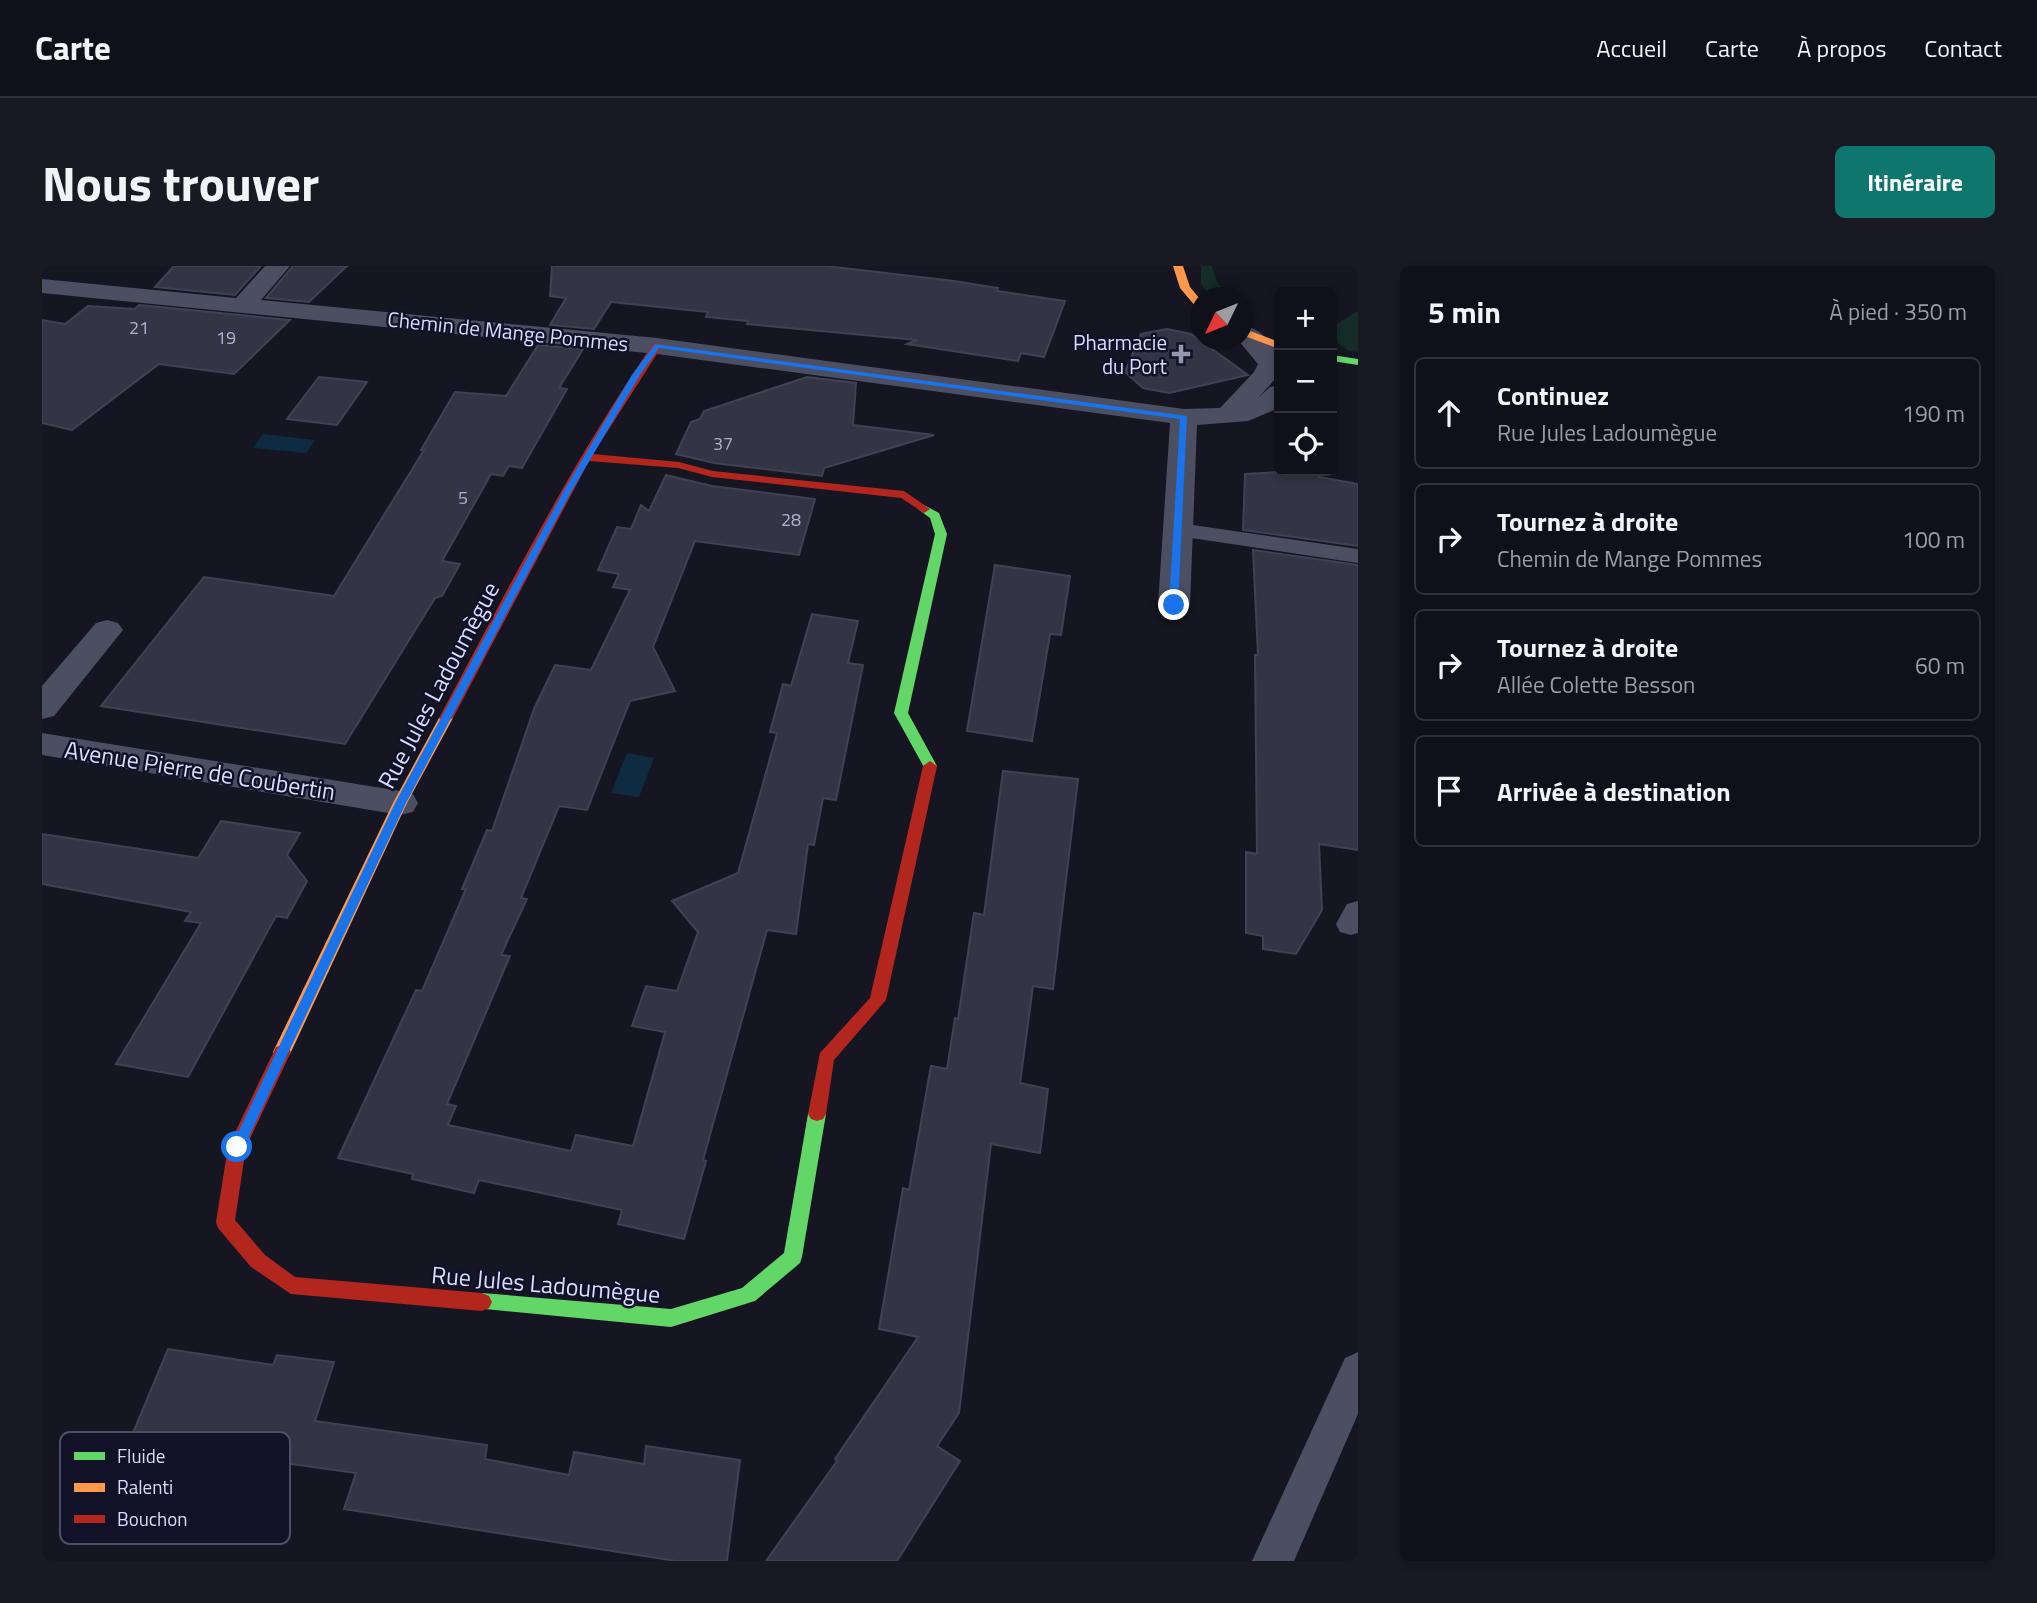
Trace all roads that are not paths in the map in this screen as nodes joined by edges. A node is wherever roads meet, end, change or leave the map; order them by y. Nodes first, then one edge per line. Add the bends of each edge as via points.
1 (278, 266) edge
2 (1171, 266) edge
3 (1178, 266) edge
4 (42, 286) edge
5 (1190, 294) edge
6 (244, 304) junction
7 (1253, 336) edge
8 (1253, 341) edge
9 (1274, 344) edge
10 (657, 346) junction
11 (1274, 398) edge
12 (1223, 415) junction
13 (1184, 417) junction
14 (587, 457) junction
15 (1179, 530) junction
16 (1358, 556) edge
17 (1174, 605) dead end
18 (107, 630) dead end
19 (42, 708) edge
20 (42, 744) edge
21 (400, 803) junction
22 (1358, 1370) edge
23 (1273, 1561) edge

1 - 6 street
2 - 3 street
3 - 5 street
4 - 6 street, Chemin de Mange Pommes via 127,283
6 - 10 street, Chemin de Mange Pommes
7 - 9 street
8 - 12 street via 1267,355 1266,375
10 - 13 street, Chemin de Mange Pommes
10 - 14 street, Rue Jules Ladoumègue
11 - 12 street, Chemin de Mange Pommes via 1263,408
12 - 13 street, Chemin de Mange Pommes
13 - 15 street
14 - 21 street, Rue Jules Ladoumègue
14 - 21 street, Rue Jules Ladoumègue via 904,495 935,516 941,534 901,713 930,765 878,1000 825,1058 793,1257 748,1295 671,1318 291,1285 258,1261 225,1222 237,1147
15 - 16 lane
15 - 17 street
18 - 19 street, Avenue Pierre de Coubertin
20 - 21 street, Avenue Pierre de Coubertin
22 - 23 lane

